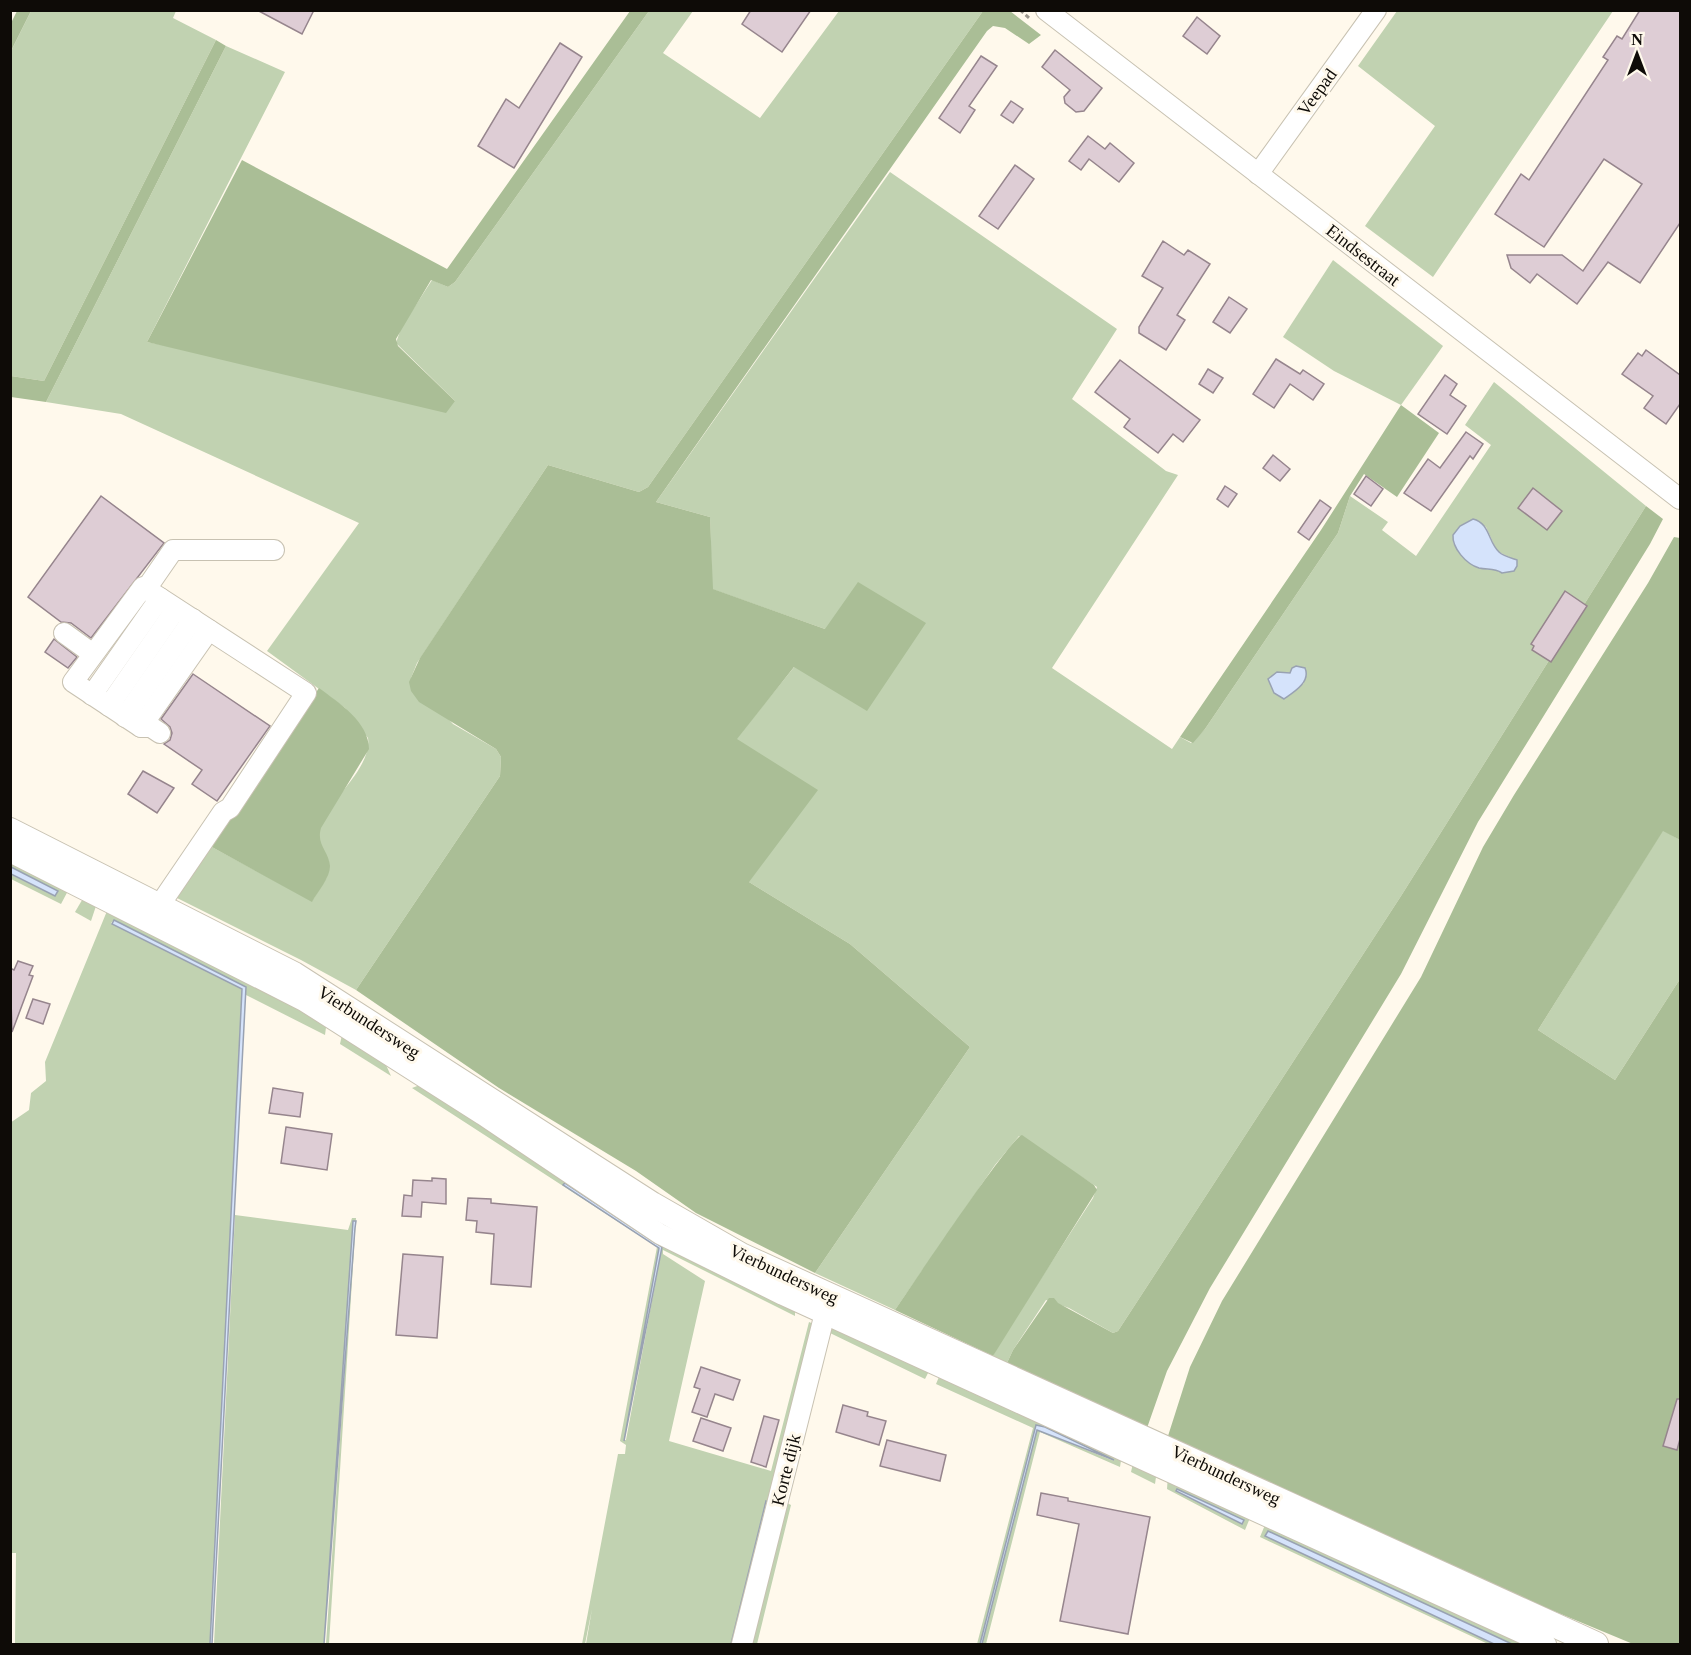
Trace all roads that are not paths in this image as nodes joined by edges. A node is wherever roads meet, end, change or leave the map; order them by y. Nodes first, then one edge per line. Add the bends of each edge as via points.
1 (1046, 10) edge
2 (1376, 10) edge
3 (1258, 174) junction
4 (1680, 499) edge
5 (274, 550) dead end
6 (177, 609) junction
7 (64, 633) dead end
8 (93, 654) junction
9 (92, 695) junction
10 (125, 717) junction
11 (160, 733) dead end
12 (10, 830) edge
13 (10, 852) edge
14 (159, 906) junction
15 (827, 1304) junction
16 (742, 1644) edge
17 (1546, 1644) edge
18 (1596, 1644) edge

1 - 3 street, Eindsestraat
2 - 3 street, Veepad
3 - 4 street, Eindsestraat
5 - 6 street via 173,550
6 - 8 street via 142,587
6 - 9 street
6 - 10 street
6 - 10 street
6 - 14 street via 306,693
7 - 8 street
8 - 9 street via 73,682
9 - 10 street
10 - 11 street
12 - 14 main road, Vierbundersweg
13 - 15 street, Vierbundersweg via 304,1001 473,1108 660,1234
14 - 15 main road, Vierbundersweg via 294,974 652,1204
15 - 16 street, Korte dijk
15 - 17 street, Vierbundersweg
15 - 18 main road, Vierbundersweg

